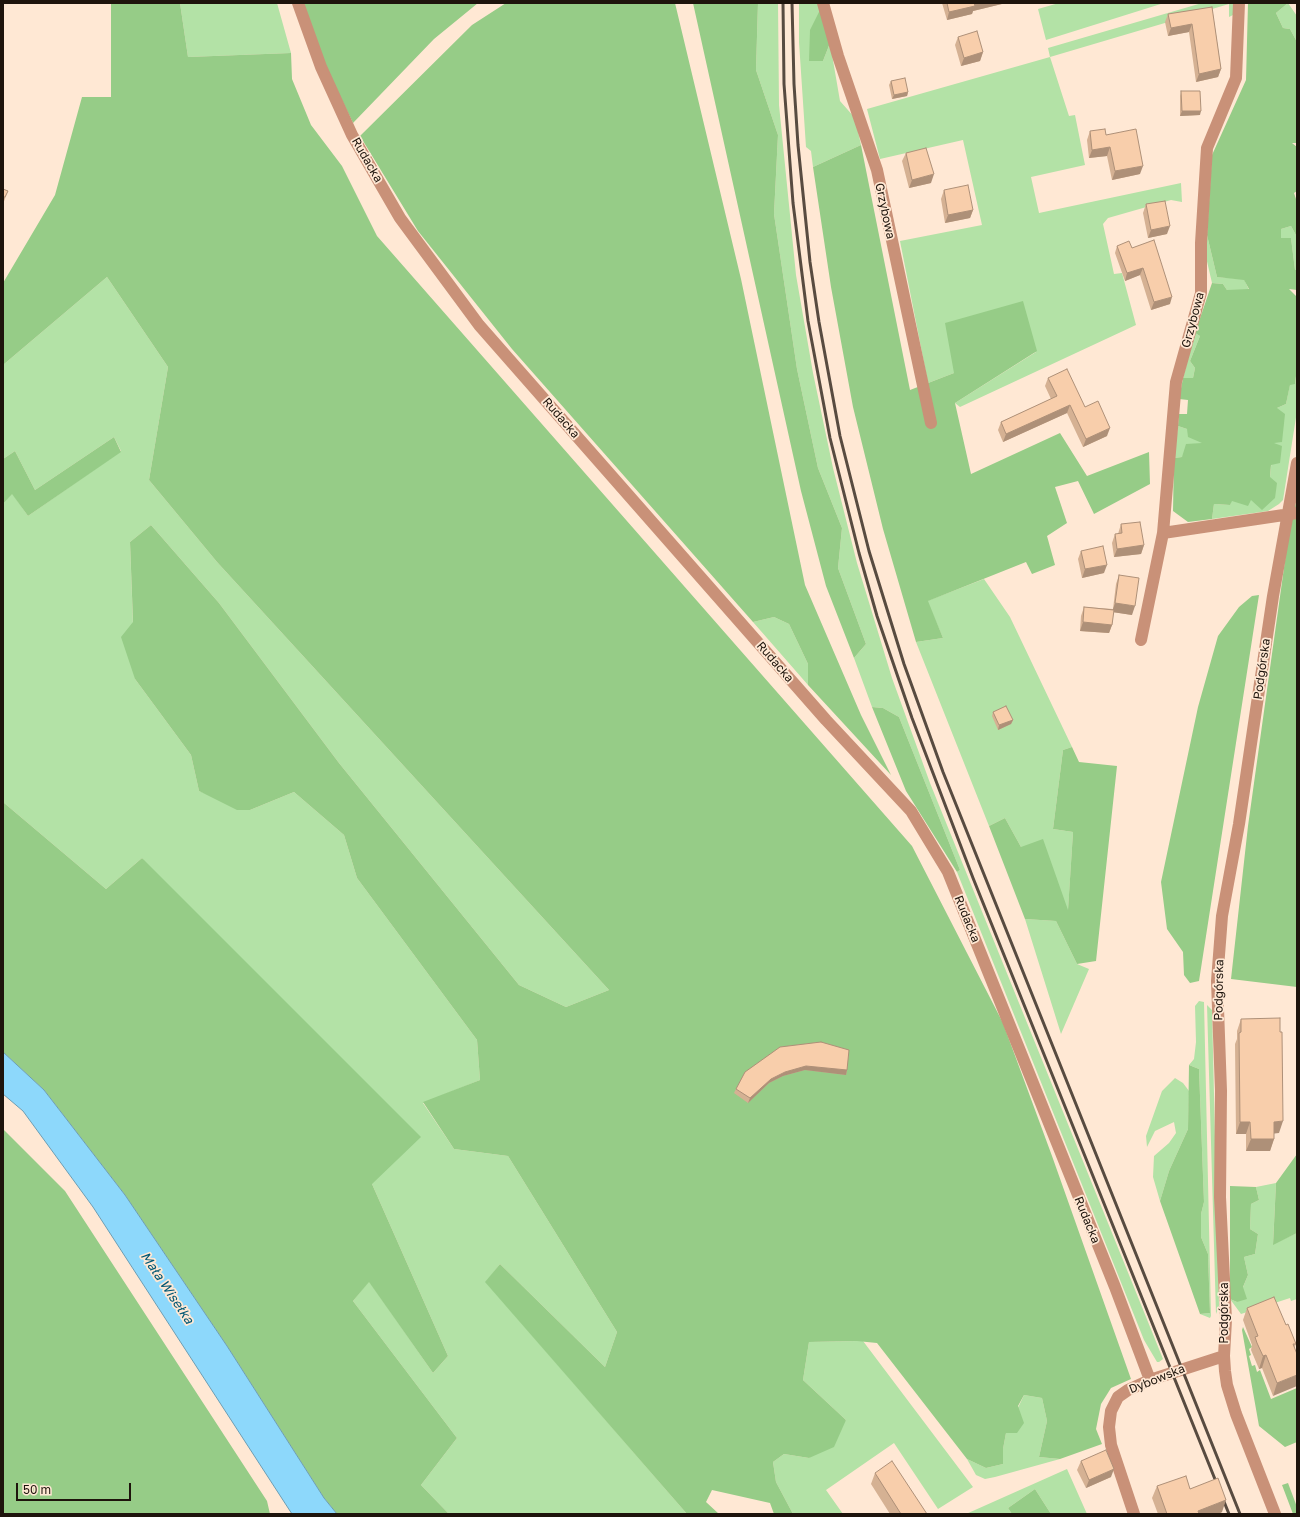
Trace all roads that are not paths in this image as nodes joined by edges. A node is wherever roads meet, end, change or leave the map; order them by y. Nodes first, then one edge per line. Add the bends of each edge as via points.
1 (298, 3) edge
2 (823, 3) edge
3 (1239, 3) edge
4 (931, 422) dead end
5 (1297, 463) edge
6 (1292, 514) edge
7 (1163, 533) junction
8 (1141, 640) dead end
9 (1224, 1356) junction
10 (1150, 1380) junction
11 (1134, 1514) edge
12 (1275, 1514) edge

1 - 10 street, Rudacka via 321,67 352,135 400,218 479,325 821,715 911,811 948,872 1116,1287
2 - 4 street, Grzybowa via 838,56 877,170
3 - 7 street, Grzybowa via 1236,78 1206,148 1201,244 1202,293 1176,382
5 - 6 street, Podgórska
6 - 7 street
6 - 9 street, Podgórska via 1271,610 1222,923 1217,981 1221,1090 1220,1197 1226,1320
7 - 8 street, Grzybowa
9 - 10 street, Dybowska
9 - 12 street, Podgórska via 1227,1385 1236,1414
10 - 11 street, Dybowska via 1118,1397 1111,1411 1109,1426 1111,1445

